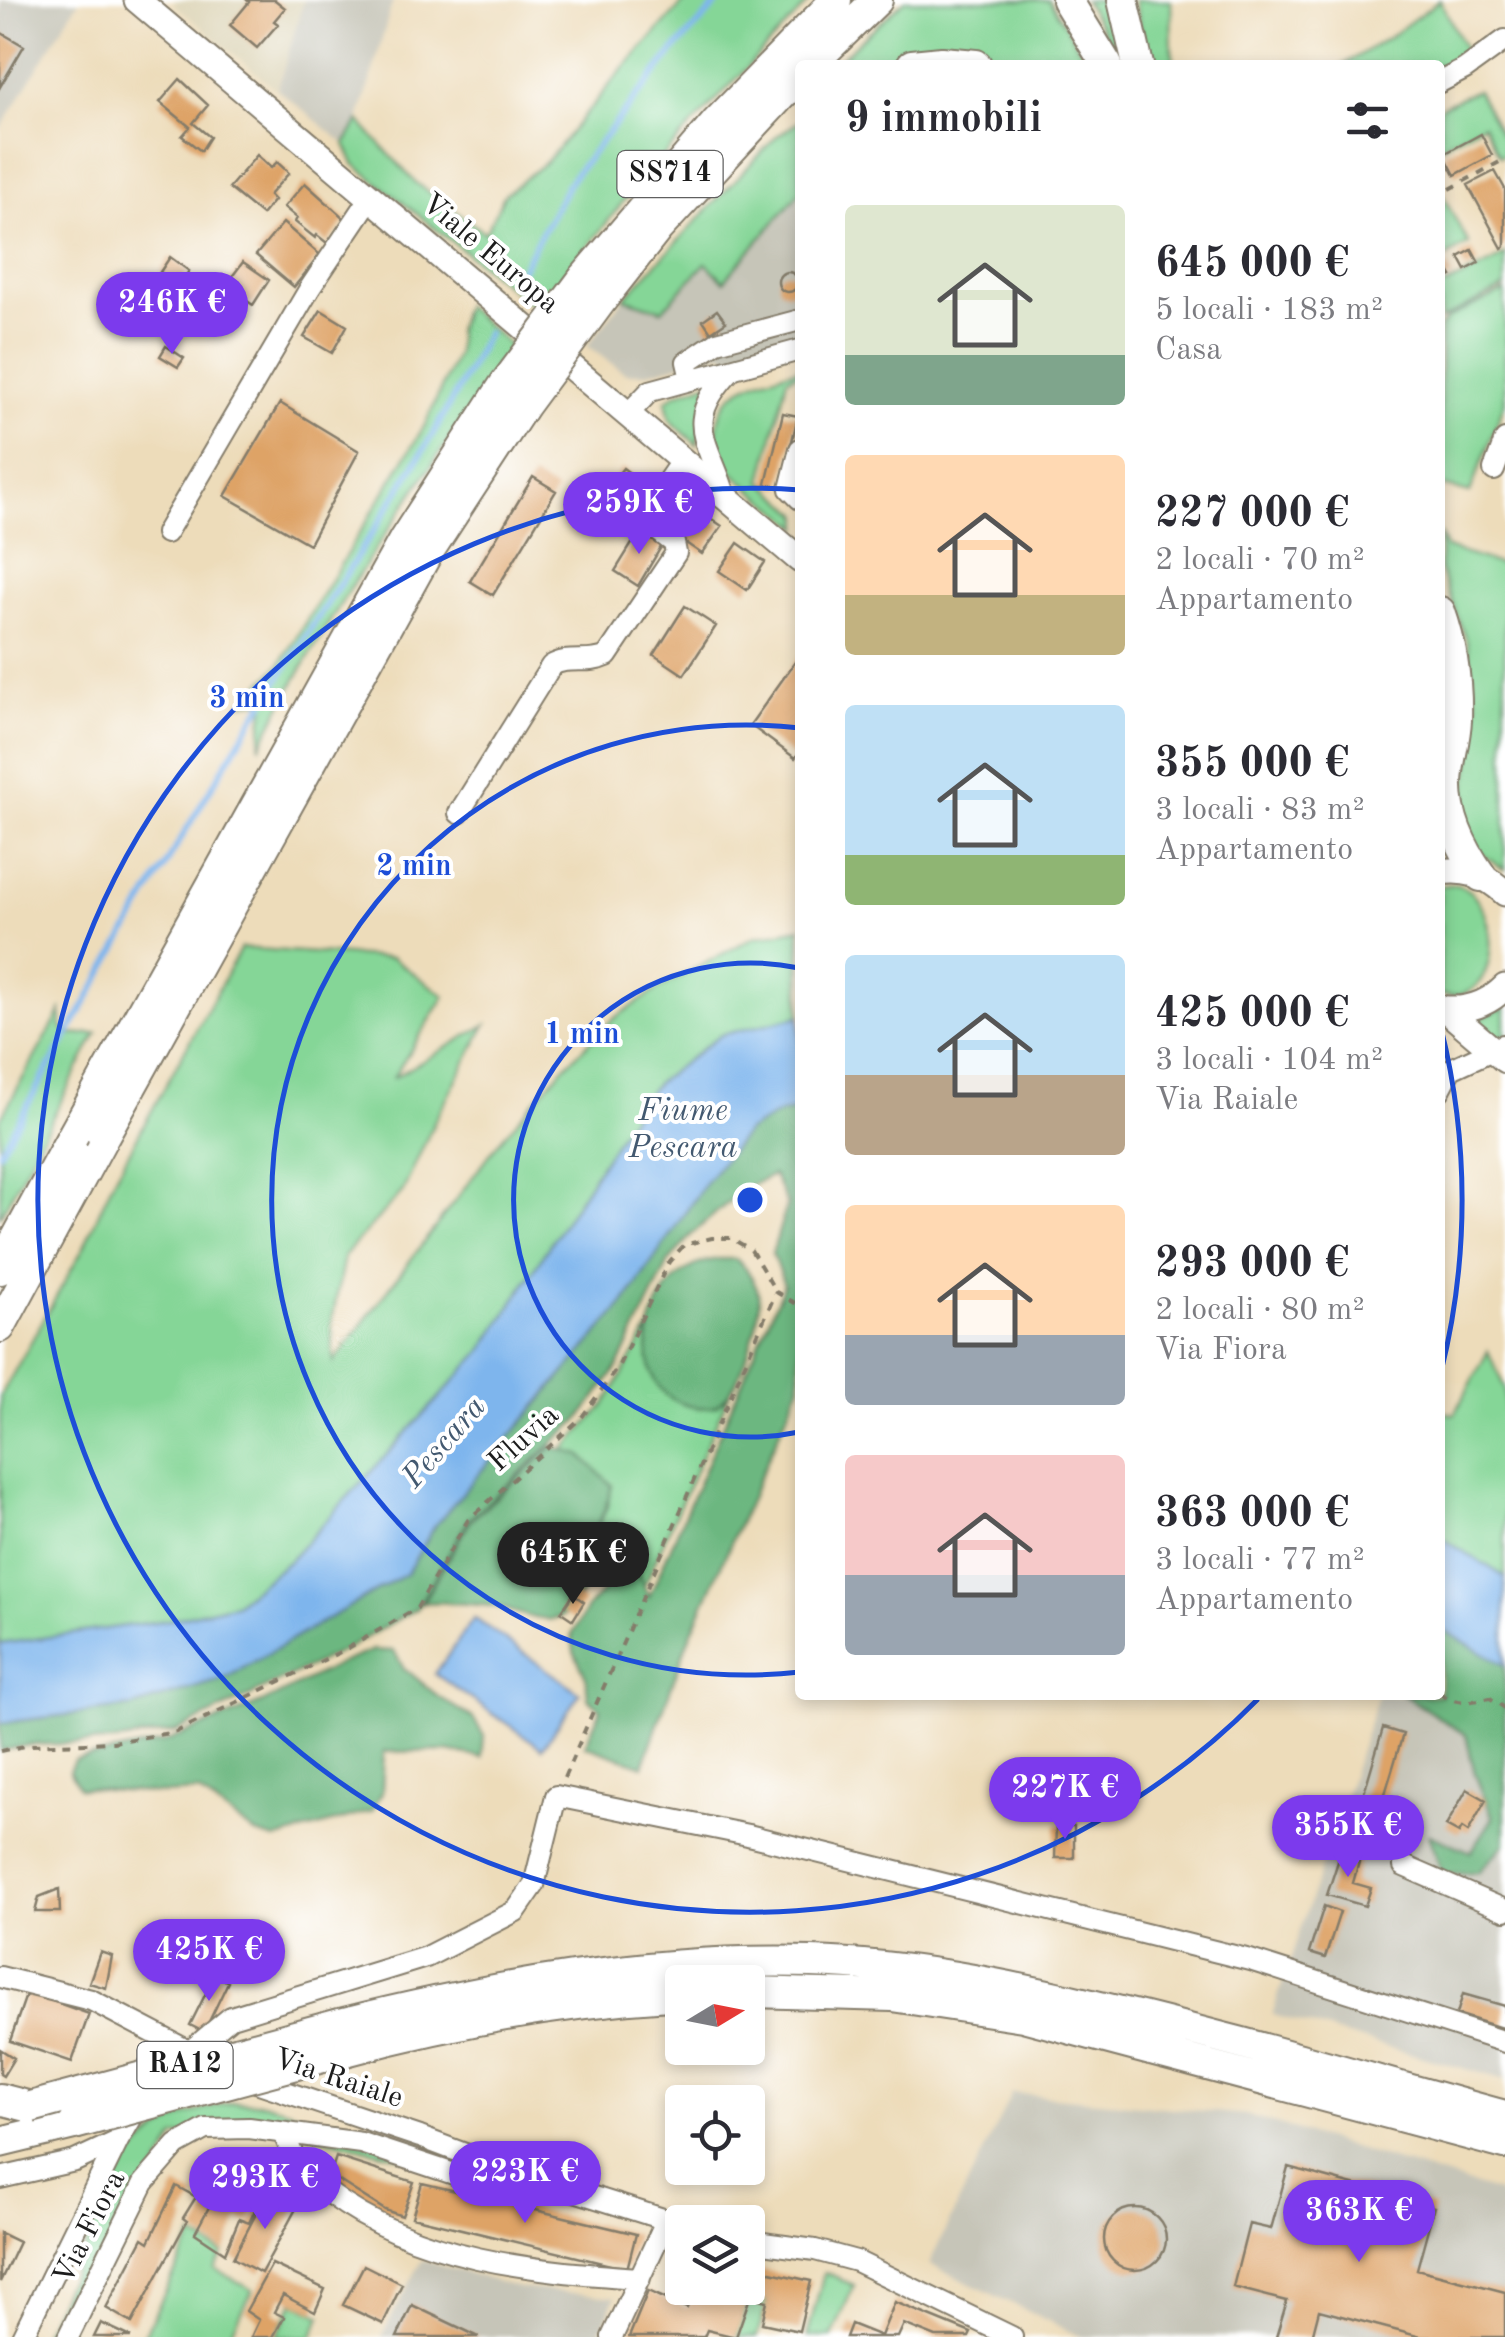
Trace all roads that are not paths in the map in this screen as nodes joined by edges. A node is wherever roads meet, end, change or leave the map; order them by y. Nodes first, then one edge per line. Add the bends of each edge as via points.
1 (138, 0) edge
2 (836, 0) edge
3 (877, 0) edge
4 (1067, 0) edge
5 (1124, 0) edge
6 (1505, 40) edge
7 (815, 60) edge
8 (1104, 60) edge
9 (1137, 60) edge
10 (1445, 80) edge
11 (795, 81) edge
12 (795, 111) edge
13 (718, 163) junction
14 (371, 198) junction
15 (595, 286) junction
16 (795, 321) edge
17 (795, 351) edge
18 (734, 368) junction
19 (691, 380) junction
20 (628, 414) junction
21 (1505, 440) edge
22 (682, 460) junction
23 (795, 468) edge
24 (1494, 470) dead end
25 (795, 494) edge
26 (726, 498) junction
27 (166, 532) dead end
28 (795, 556) edge
29 (1445, 630) edge
30 (1445, 779) edge
31 (1445, 789) edge
32 (459, 813) dead end
33 (1445, 871) edge
34 (1496, 884) edge
35 (1505, 987) edge
36 (1445, 1009) edge
37 (1445, 1010) edge
38 (1501, 1052) edge
39 (1446, 1066) edge
40 (0, 1269) edge
41 (0, 1327) edge
42 (1404, 1866) dead end
43 (1505, 1910) edge
44 (0, 1977) edge
45 (765, 1992) edge
46 (665, 1995) edge
47 (496, 2004) junction
48 (343, 2038) junction
49 (1505, 2042) edge
50 (183, 2048) junction
51 (0, 2099) edge
52 (31, 2106) junction
53 (0, 2114) edge
54 (1505, 2116) edge
55 (284, 2134) junction
56 (118, 2140) junction
57 (0, 2142) edge
58 (1505, 2144) edge
59 (505, 2169) junction
60 (0, 2178) edge
61 (665, 2220) edge
62 (665, 2238) edge
63 (765, 2244) edge
64 (640, 2278) junction
65 (987, 2331) edge
66 (22, 2337) edge
67 (68, 2337) edge
68 (612, 2337) edge
69 (1012, 2337) edge

1 - 14 main road, Viale Europa
2 - 15 highway, SS714 via 716,122
3 - 7 highway
4 - 8 highway
5 - 9 highway
6 - 10 street
11 - 13 highway, SS714
12 - 13 highway via 749,153
13 - 15 highway, SS714
14 - 20 main road, Viale Europa
14 - 27 street
15 - 40 highway, SS714, bridge via 505,384 404,540
15 - 41 highway, SS714, bridge via 426,555
16 - 19 street via 716,342 686,362
17 - 18 street
18 - 19 street
18 - 26 street via 708,399 702,426
19 - 20 street via 650,391
20 - 22 main road, Viale Europa
21 - 24 street
22 - 26 main road, Viale Europa
22 - 32 street via 649,508 648,523 674,543 676,553 607,656 551,666
23 - 25 street
26 - 28 main road, Viale Europa
29 - 30 highway via 1456,721
31 - 34 highway via 1455,830
33 - 34 main road
35 - 36 main road via 1475,1007
37 - 38 main road
38 - 39 street
42 - 43 street
44 - 50 street, Via Raiale via 91,2000
45 - 58 highway via 892,1996 1023,2016
46 - 47 highway
47 - 48 highway
47 - 54 highway via 595,1975 734,1962 894,1968 988,1981 1163,2022
48 - 52 highway, RA12, bridge
48 - 57 highway, RA12, bridge
49 - 50 street via 1250,1960 748,1835 556,1796 534,1885 516,1911 426,1957 231,2018
50 - 56 street
50 - 59 street, Via Raiale via 247,2080
51 - 52 highway
52 - 53 highway, RA12
55 - 59 street, Via Fiora via 361,2143 476,2181
55 - 64 street via 304,2175 358,2215 424,2243 496,2263
55 - 67 street, Via Fiora via 206,2129 176,2144 144,2182
56 - 60 street via 75,2161
56 - 66 street
59 - 61 street, Via Raiale
62 - 64 street, Via Raiale
63 - 65 street via 845,2258
64 - 68 street, Via Raiale
65 - 69 street

